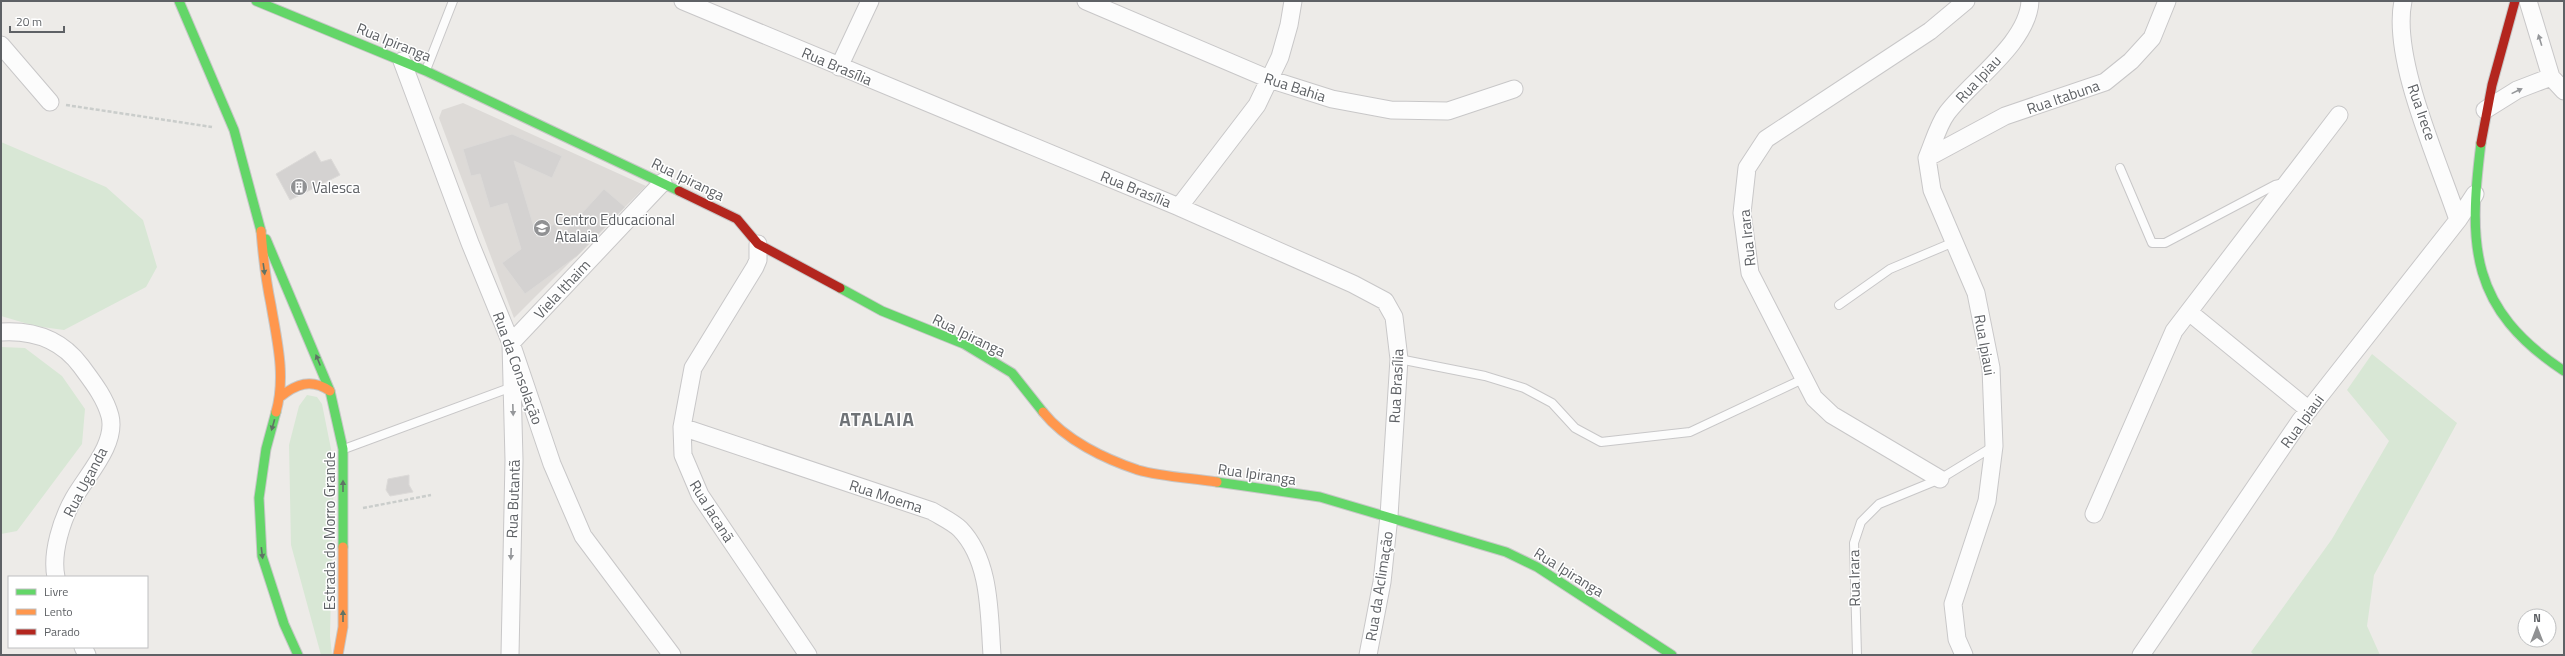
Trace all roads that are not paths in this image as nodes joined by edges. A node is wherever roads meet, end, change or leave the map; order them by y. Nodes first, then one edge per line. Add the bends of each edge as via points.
1 (179, 1) edge
2 (256, 1) edge
3 (453, 1) edge
4 (683, 1) edge
5 (870, 1) edge
6 (1086, 1) edge
7 (1293, 1) edge
8 (1966, 1) edge
9 (2030, 1) edge
10 (2167, 1) edge
11 (2403, 1) edge
12 (2515, 1) edge
13 (2528, 1) edge
14 (1, 46) edge
15 (402, 61) junction
16 (839, 67) junction
17 (426, 71) junction
18 (2551, 77) junction
19 (1269, 79) junction
20 (1514, 89) dead end
21 (2564, 91) edge
22 (50, 102) road end
23 (2485, 110) junction
24 (2339, 115) dead end
25 (1927, 158) junction
26 (2120, 168) dead end
27 (663, 182) junction
28 (2287, 182) junction
29 (2475, 194) junction
30 (1179, 207) junction
31 (2458, 220) junction
32 (261, 230) junction
33 (1954, 242) junction
34 (758, 244) junction
35 (1839, 306) dead end
36 (2189, 312) junction
37 (1, 332) edge
38 (510, 343) junction
39 (1399, 359) junction
40 (2564, 371) edge
41 (1803, 379) junction
42 (512, 387) junction
43 (330, 391) junction
44 (280, 397) junction
45 (2309, 410) junction
46 (682, 427) junction
47 (1994, 446) junction
48 (344, 449) junction
49 (1940, 479) junction
50 (2094, 514) dead end
51 (1389, 516) junction
52 (56, 576) edge
53 (298, 655) edge
54 (338, 655) edge
55 (510, 655) edge
56 (672, 655) edge
57 (808, 655) edge
58 (992, 655) edge
59 (1368, 655) edge
60 (1672, 655) edge
61 (1857, 655) edge
62 (1964, 655) edge
63 (2141, 655) edge

1 - 32 street, Estrada do Morro Grande via 234,130
2 - 15 street, Rua Ipiranga
3 - 17 lane
4 - 16 street, Rua Brasília
5 - 16 street
6 - 19 street, Rua Bahia
7 - 19 street via 1280,57
8 - 41 street, Rua Irara via 1930,31 1766,139 1746,168 1742,213 1750,273
9 - 25 street, Rua Ipiau via 2029,11 2020,31 1997,60 1975,80 1946,114
10 - 25 street, Rua Itabuna via 2152,38 2131,61 2105,82 2005,116
11 - 31 street, Rua Irece via 2399,18 2412,88
12 - 23 street
18 -> 13 street
14 - 22 street
15 - 17 street, Rua Ipiranga
15 - 38 street, Rua da Consolação
16 - 30 street, Rua Brasília
17 - 27 street, Rua Ipiranga
18 - 21 street
23 -> 18 street via 2517,90
19 - 20 street, Rua Bahia via 1332,99 1391,110 1448,111
19 - 30 street via 1257,105
23 - 29 street
24 - 28 street
25 - 33 street, Rua Ipiaui via 1932,190
26 - 28 lane via 2152,243 2165,243 2275,185
27 - 34 street, Rua Ipiranga via 737,219
27 - 38 street, Viela Ithaim
28 - 36 street
29 - 31 street, Rua Ipiaui
29 - 40 street via 2478,260 2490,294 2523,337 2548,361
30 - 39 street, Rua Brasília via 1353,284 1384,301 1394,317
31 - 45 street, Rua Ipiaui
43 -> 32 street, Estrada do Morro Grande via 276,259
32 -> 44 street, Estrada do Morro Grande via 264,268 281,366
33 - 35 lane via 1890,269
33 - 47 street, Rua Ipiaui via 1976,293 1991,368
34 - 46 street, Rua Jacanã via 758,260 755,267 693,368
34 - 51 street, Rua Ipiranga via 882,311 964,344 1012,372 1052,422 1084,446 1139,470 1320,497
36 - 45 street
36 - 50 street via 2174,331
37 - 52 street, Rua Uganda via 22,331 47,338 75,357 98,388 110,416 109,437 73,499 59,536
38 - 42 street, Rua Butantã
38 - 56 street, Rua da Consolação via 552,464 583,536
39 - 41 lane via 1485,376 1524,388 1552,403 1575,428 1601,442 1690,432
39 - 51 street, Rua Brasília
41 - 49 street, Rua Irara via 1814,398 1832,415
42 - 48 lane
42 -> 55 street, Rua Butantã via 514,460
43 - 44 street via 322,384 310,382 292,386
43 - 48 street, Estrada do Morro Grande
44 -> 53 street, Estrada do Morro Grande via 266,449 259,498 262,556 284,624
45 - 63 street, Rua Ipiaui
46 - 57 street, Rua Jacanã via 683,455 700,496
46 - 58 street, Rua Moema via 932,511 960,529 977,553 987,590
47 - 49 lane, Rua Irara
47 - 62 street, Rua Ipiaui via 1987,501 1953,604 1957,639
54 -> 48 street, Estrada do Morro Grande via 343,627
49 - 61 lane, Rua Irara via 1879,504 1861,522 1854,543
51 - 59 street, Rua da Aclimação via 1382,582
51 - 60 street, Rua Ipiranga via 1506,552 1537,567

